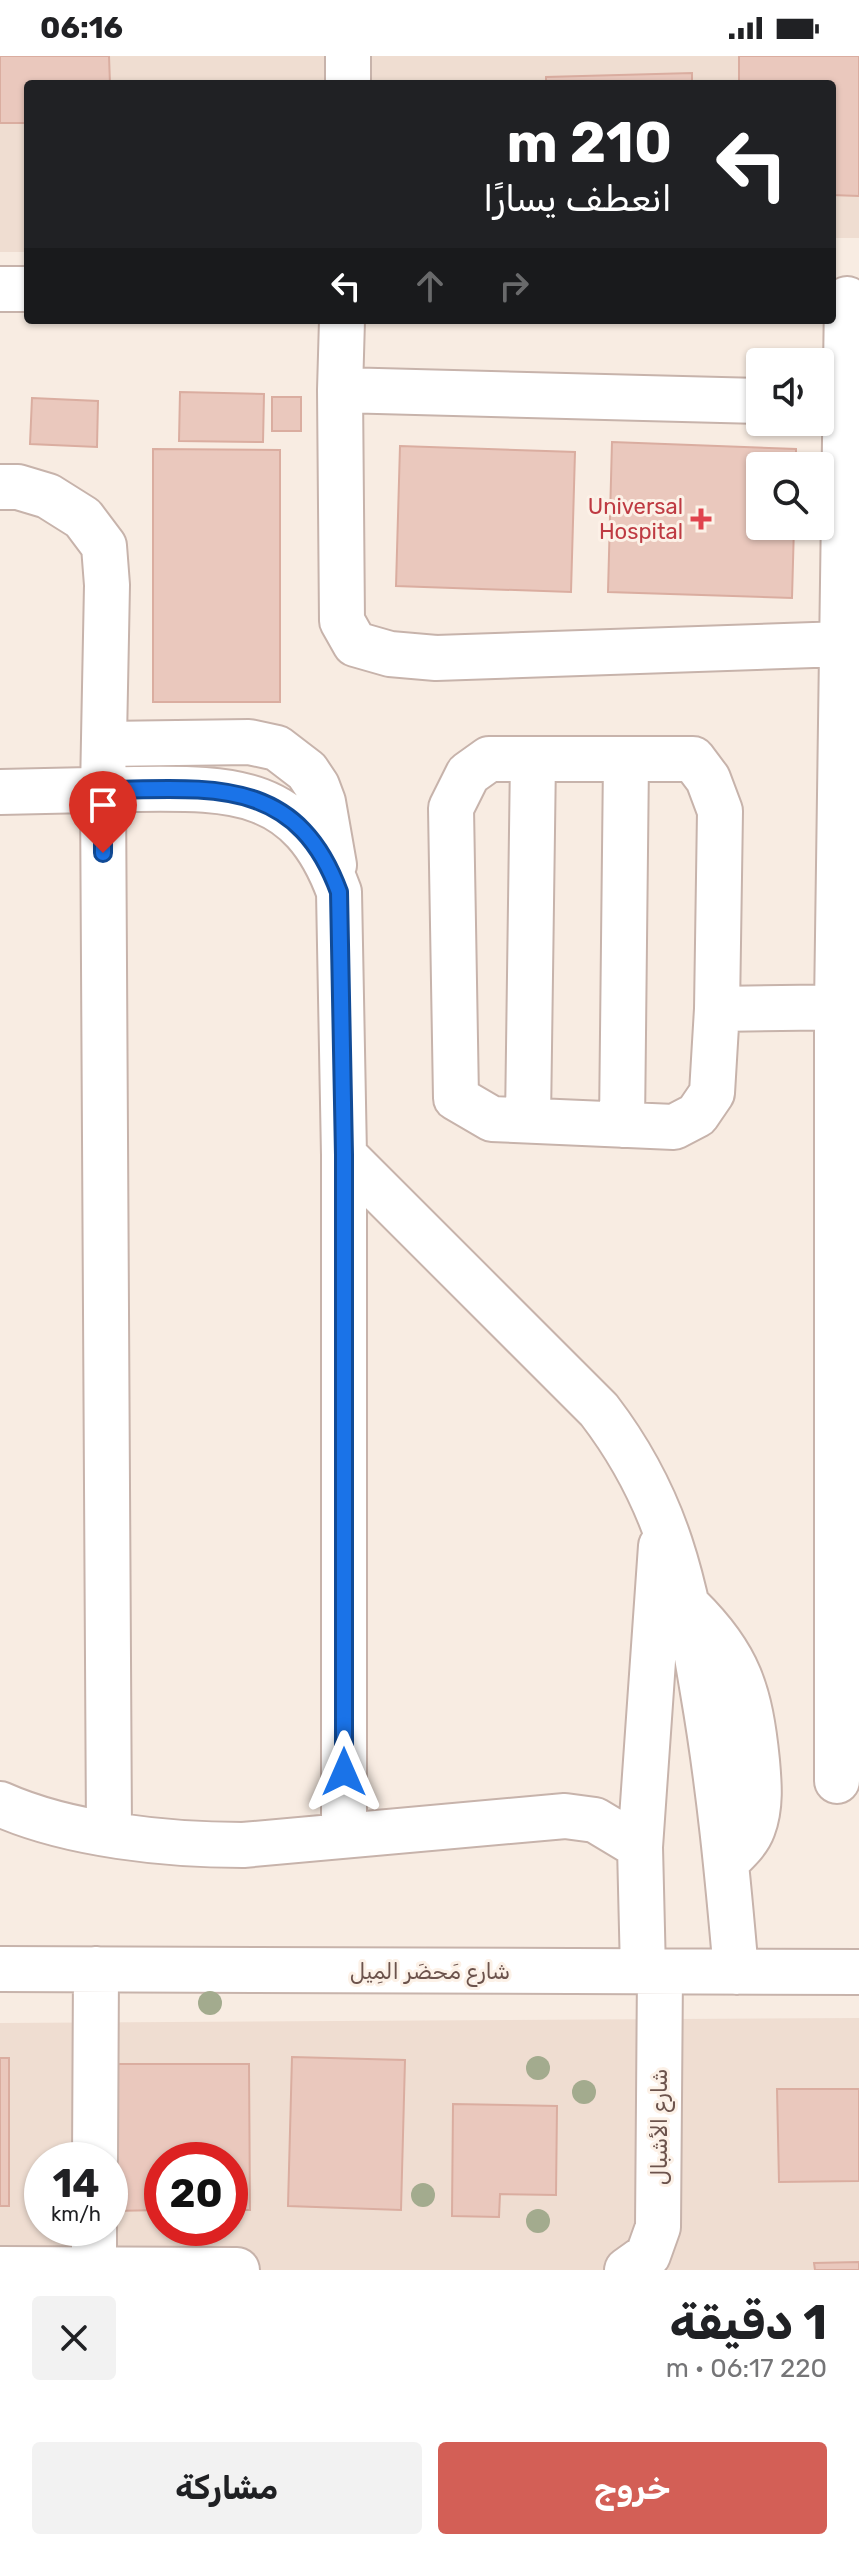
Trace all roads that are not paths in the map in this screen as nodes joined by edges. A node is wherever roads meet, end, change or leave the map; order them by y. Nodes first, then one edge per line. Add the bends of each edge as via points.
1 (348, 56) edge
2 (348, 80) edge
3 (0, 289) edge
4 (24, 289) edge
5 (846, 299) edge
6 (342, 324) edge
7 (834, 388) edge
8 (340, 390) junction
9 (746, 401) edge
10 (834, 436) edge
11 (0, 487) edge
12 (843, 644) junction
13 (105, 744) junction
14 (533, 759) junction
15 (626, 760) junction
16 (103, 790) junction
17 (0, 792) edge
18 (339, 892) junction
19 (848, 1007) edge
20 (717, 1009) junction
21 (528, 1120) junction
22 (622, 1125) junction
23 (344, 1155) junction
24 (849, 1443) edge
25 (663, 1520) junction
26 (837, 1781) dead end
27 (0, 1804) edge
28 (109, 1833) junction
29 (344, 1834) junction
30 (640, 1847) junction
31 (0, 1969) edge
32 (96, 1969) junction
33 (651, 1972) junction
34 (736, 1972) junction
35 (859, 1972) edge
36 (95, 2142) edge
37 (94, 2246) edge
38 (0, 2269) edge
39 (94, 2269) edge
40 (237, 2270) edge
41 (627, 2270) edge

1 - 2 street
3 - 4 street
5 - 7 street
6 - 8 street
8 - 9 street
8 - 12 street via 342,621 355,644 436,658
10 - 12 street
11 - 13 street via 48,496 83,518 104,546
12 - 19 street
13 - 16 street
13 - 18 street via 249,742 277,748 317,786
14 - 15 street
14 - 21 street
14 - 21 street via 489,759 468,774 451,808 456,1098 492,1119
15 - 20 street via 693,759 708,779 720,811
15 - 22 street
16 - 17 street
16 - 18 street via 223,790 267,804 304,832 331,870
16 - 28 street
18 - 23 street
19 - 20 street
19 - 24 street
20 - 22 street via 712,1093 697,1115 674,1127
21 - 22 street
23 - 25 street via 599,1410 624,1442
23 - 29 street
24 - 26 street
25 - 30 street, شارع الأشبال
25 - 34 street via 689,1607 726,1649 753,1724 757,1811 753,1830 726,1862
27 - 28 street
28 - 29 street via 204,1845
29 - 30 street via 565,1816 595,1820
30 - 33 street, شارع الأشبال
31 - 32 street, شارع مَحضَر المِيل
32 - 33 street, شارع مَحضَر المِيل
32 - 36 street
33 - 34 street, شارع مَحضَر المِيل
33 - 41 street, شارع الأشبال via 658,2227 648,2255
34 - 35 street, شارع مَحضَر المِيل
37 - 39 street
38 - 39 street
39 - 40 street

